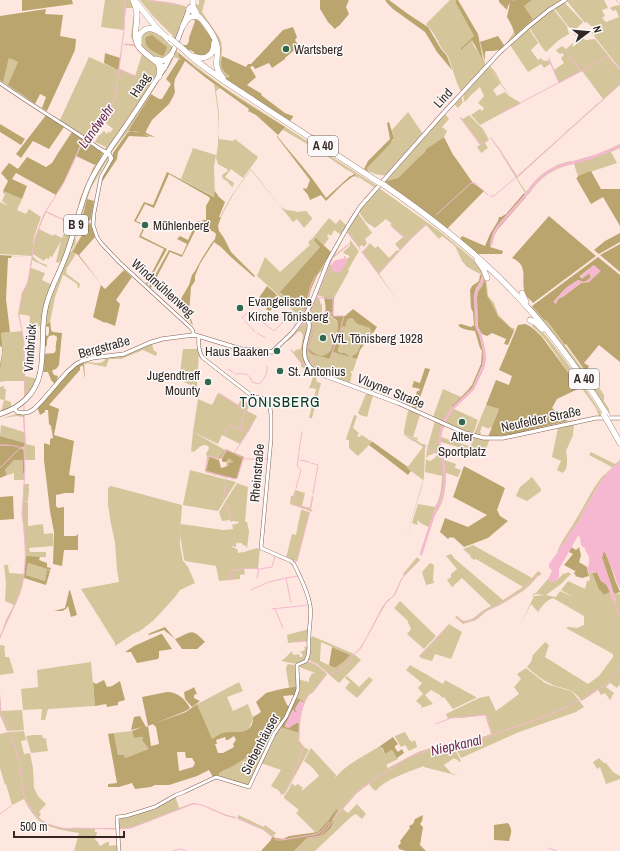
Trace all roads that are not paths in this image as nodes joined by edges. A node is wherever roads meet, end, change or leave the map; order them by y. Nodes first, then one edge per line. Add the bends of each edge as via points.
1 (134, 0) edge
2 (138, 0) edge
3 (193, 0) edge
4 (565, 0) edge
5 (188, 10) junction
6 (198, 18) junction
7 (182, 26) junction
8 (161, 32) junction
9 (170, 39) junction
10 (182, 51) junction
11 (171, 55) junction
12 (155, 60) junction
13 (165, 67) junction
14 (159, 77) junction
15 (0, 83) edge
16 (230, 86) junction
17 (107, 153) junction
18 (380, 185) junction
19 (463, 245) junction
20 (481, 255) dead end
21 (477, 260) junction
22 (487, 278) dead end
23 (54, 283) joint
24 (522, 293) dead end
25 (531, 311) junction
26 (304, 317) junction
27 (530, 320) dead end
28 (308, 323) junction
29 (298, 327) junction
30 (546, 331) junction
31 (308, 332) junction
32 (192, 336) junction
33 (199, 337) junction
34 (15, 408) junction
35 (0, 414) edge
36 (607, 417) junction
37 (620, 418) edge
38 (443, 424) joint
39 (620, 438) edge
40 (620, 443) edge
41 (297, 665) joint
42 (119, 851) edge

1 - 8 highway, A 40
1 - 12 highway via 137,13 137,42 140,49
2 - 9 highway, A 40
3 - 5 main road, B 9
3 - 6 highway
4 - 26 main road, Lind via 526,28 500,52 375,189 357,211 328,261
5 - 6 highway
5 - 7 main road, B 9
6 - 7 highway via 189,17
6 - 10 highway via 213,38 213,52 207,57 199,58
6 - 16 highway via 215,38 217,69
7 - 11 main road, Haag / B 9
8 - 9 highway, A 40
8 - 12 highway via 149,28 143,31 139,40 141,48
9 - 10 highway, A 40, bridge
10 - 16 highway, A 40
10 - 18 highway, A 40 via 220,82
11 - 12 highway via 163,60
11 - 13 main road, Haag / B 9
12 - 13 highway
12 - 14 highway via 160,69
13 - 14 main road, Haag / B 9
14 - 17 main road, Haag / B 9
15 - 17 street
16 - 18 highway, A 40
17 - 23 main road, Haag / B 9 via 86,191 68,250
17 - 32 street, Windmühlenweg via 112,156 101,177 94,213 94,231 119,262 192,330
18 - 19 highway, A 40 via 432,220
18 - 21 highway, A 40
19 - 20 highway
19 - 25 highway, A 40 via 499,277
21 - 22 highway
21 - 30 highway, A 40
23 - 34 main road, Vinnbrück / B 9 via 44,314 39,379 29,396
24 - 25 highway
25 - 36 highway, A 40 via 572,361
26 - 28 main road
26 - 29 main road, Lind
26 - 31 main road via 309,322
27 - 30 highway
28 - 29 main road via 304,322
28 - 31 main road
29 - 33 main road, Bergstraße via 272,352 241,348
30 - 36 highway, A 40
31 - 38 main road, Vluyner Straße via 304,351 305,360 310,368
32 - 33 main road, Bergstraße
32 - 34 main road, Bergstraße via 162,339 124,354 82,361 71,368 34,409 23,413
33 - 41 street, Rheinstraße via 202,357 252,396 269,400 271,439 261,548 294,564 306,590 310,605 310,649 306,661
34 - 35 main road, Vinnbrück / B 9
36 - 39 highway, A 40
36 - 40 highway, A 40
37 - 38 main road, Neufelder Straße via 596,418 503,438 473,436
41 - 42 street, Siebenhäuser via 296,695 248,787 216,777 176,794 156,807 117,817

